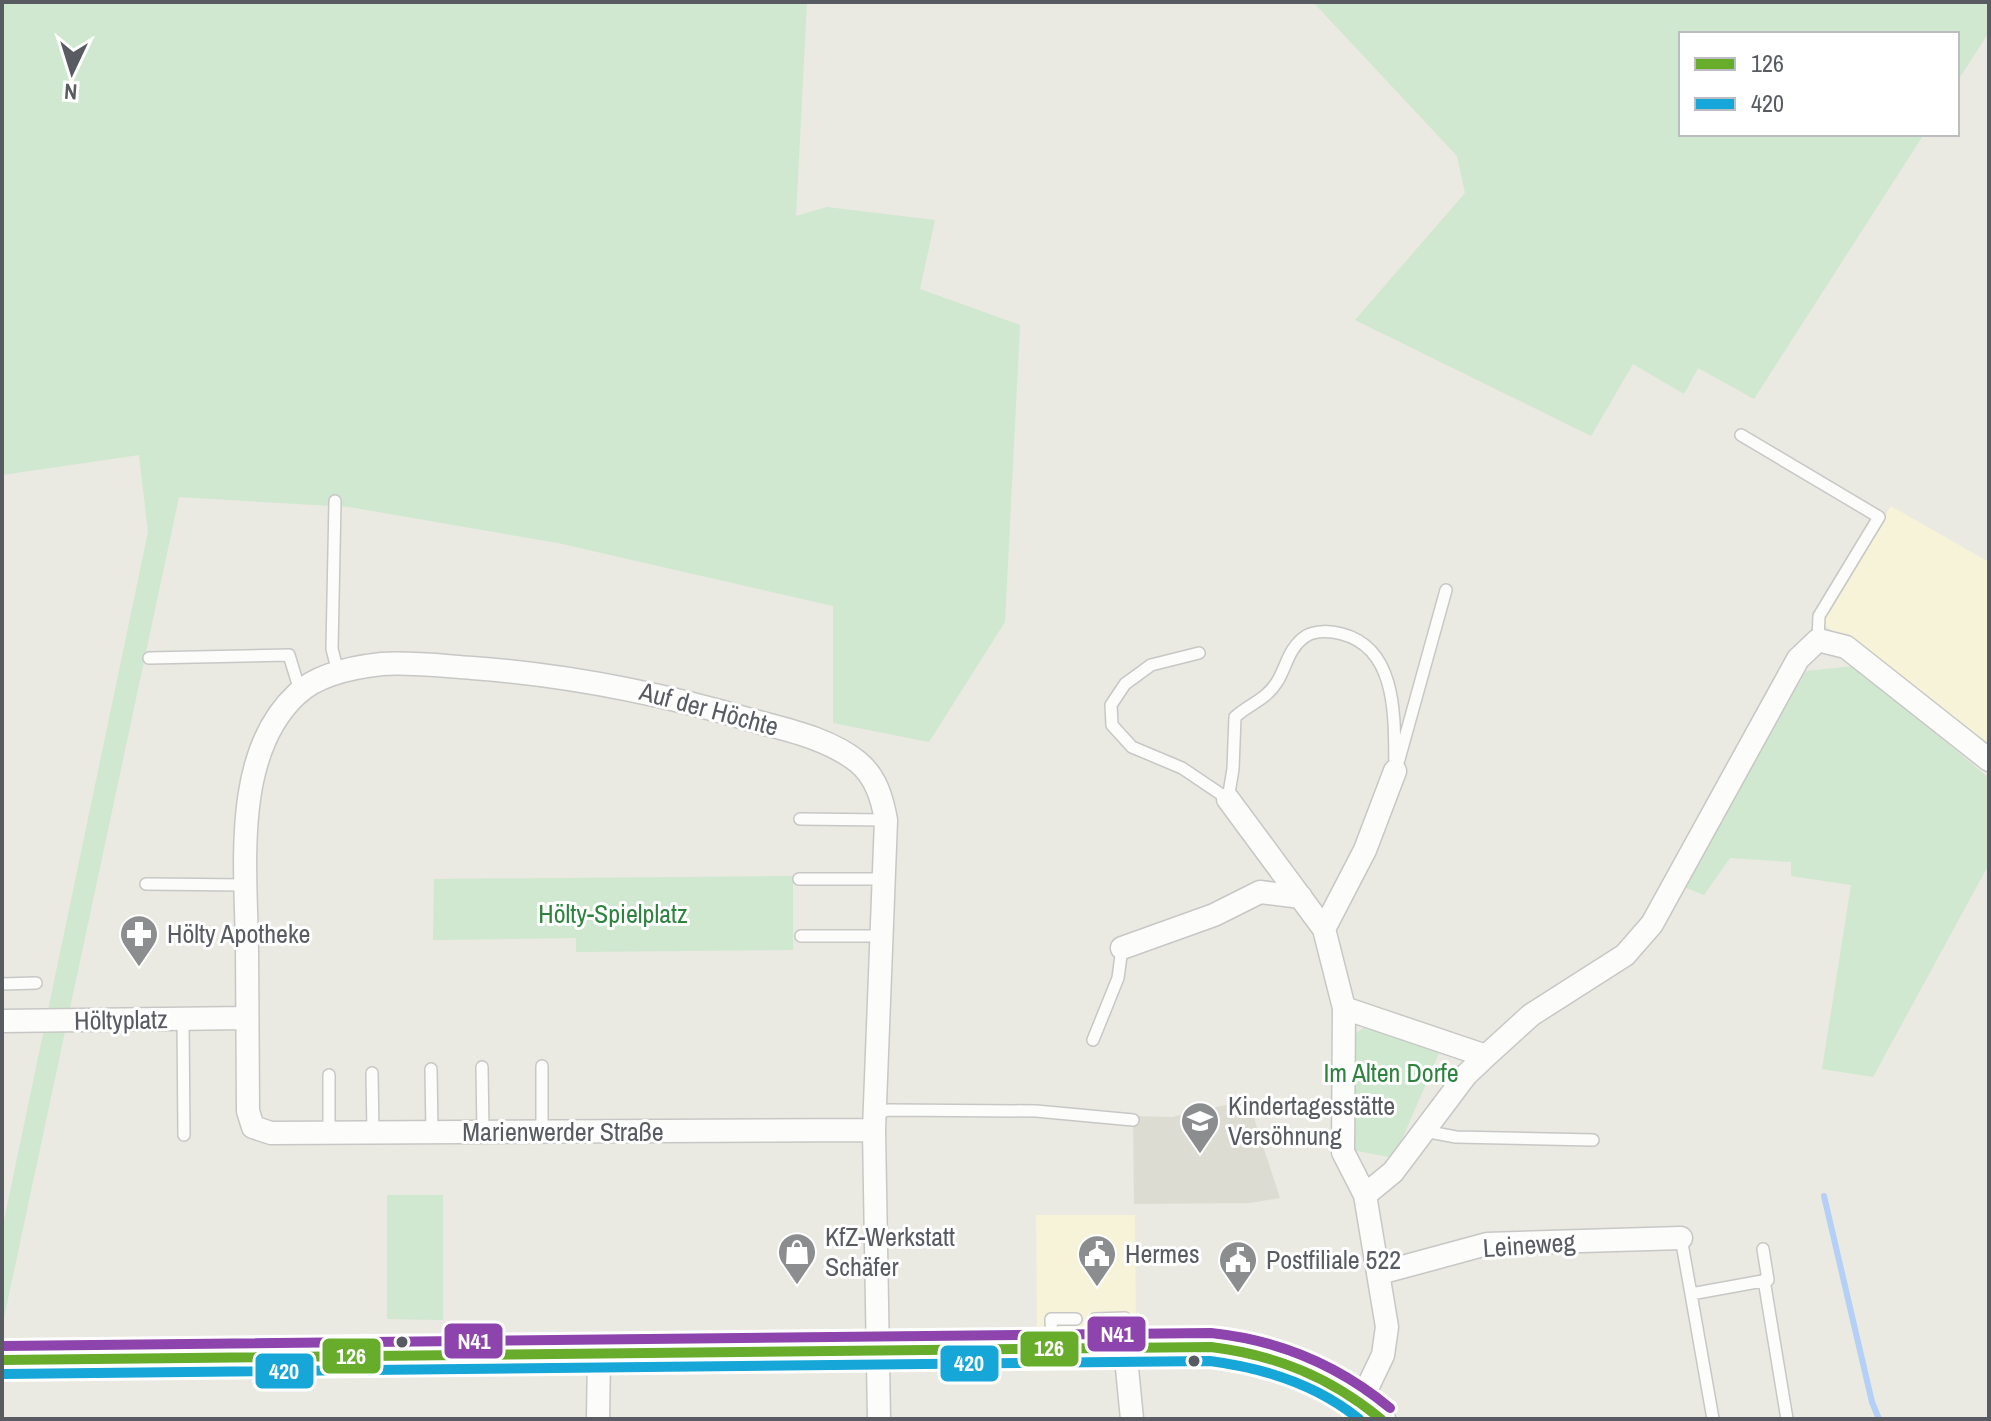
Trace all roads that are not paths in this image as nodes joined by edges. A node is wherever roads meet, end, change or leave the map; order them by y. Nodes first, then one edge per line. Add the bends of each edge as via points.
1 (1741, 435) dead end
2 (335, 501) dead end
3 (1446, 590) dead end
4 (1818, 640) junction
5 (1199, 653) dead end
6 (149, 658) dead end
7 (338, 672) junction
8 (300, 691) junction
9 (1989, 760) edge
10 (1395, 771) junction
11 (1228, 799) junction
12 (800, 819) dead end
13 (886, 820) junction
14 (799, 879) dead end
15 (884, 879) junction
16 (146, 884) dead end
17 (246, 885) junction
18 (1301, 897) junction
19 (1324, 929) junction
20 (801, 936) dead end
21 (882, 936) junction
22 (1122, 948) joint
23 (36, 983) dead end
24 (2, 984) edge
25 (1344, 1008) junction
26 (247, 1018) junction
27 (183, 1019) junction
28 (2, 1021) edge
29 (1093, 1040) dead end
30 (1486, 1056) junction
31 (542, 1066) dead end
32 (482, 1067) dead end
33 (431, 1069) dead end
34 (372, 1073) dead end
35 (329, 1075) dead end
36 (1133, 1120) dead end
37 (874, 1121) junction
38 (1424, 1131) junction
39 (432, 1132) junction
40 (483, 1132) junction
41 (542, 1132) junction
42 (329, 1133) junction
43 (373, 1133) junction
44 (184, 1135) dead end
45 (1593, 1140) dead end
46 (1365, 1195) junction
47 (1681, 1238) joint
48 (1763, 1249) dead end
49 (1380, 1273) junction
50 (1764, 1280) junction
51 (1691, 1294) junction
52 (1076, 1319) dead end
53 (1095, 1319) dead end
54 (1125, 1348) junction
55 (1052, 1350) junction
56 (880, 1353) junction
57 (599, 1354) junction
58 (2, 1360) edge
59 (1371, 1410) edge
60 (598, 1419) edge
61 (879, 1419) edge
62 (1132, 1419) edge
63 (1713, 1419) edge
64 (1787, 1419) edge

1 - 4 lane via 1879,517 1819,616
2 - 7 lane via 332,649
3 - 10 lane
4 - 9 street via 1846,647
4 - 30 street via 1798,659 1652,924 1625,955 1531,1015
5 - 11 lane via 1151,665 1125,684 1111,705 1112,725 1132,747 1182,768
6 - 8 lane via 289,655
7 - 8 street, Auf der Höchte
7 - 13 street, Auf der Höchte via 382,664 523,672 645,690 836,747 874,781
8 - 17 street, Auf der Höchte via 282,709 256,770
10 - 11 lane via 1391,700 1379,658 1353,637 1323,631 1308,634 1296,645 1267,696 1235,717
10 - 19 street via 1365,850
11 - 18 street
12 - 13 lane
13 - 15 street, Auf der Höchte
14 - 15 lane
15 - 21 street, Auf der Höchte
16 - 17 lane
17 - 26 street, Auf der Höchte
18 - 19 street
18 - 22 street via 1260,892 1214,915
19 - 25 street
20 - 21 lane
21 - 37 street, Auf der Höchte
22 - 29 lane via 1118,978
23 - 24 lane
25 - 30 street
25 - 46 street via 1343,1152
26 - 27 street, Höltyplatz
26 - 42 street, Marienwerder Straße via 248,1111 253,1127 271,1133
27 - 28 street, Höltyplatz
27 - 44 lane, Höltyplatz
30 - 38 street
31 - 41 lane
32 - 40 lane
33 - 39 lane
34 - 43 lane
35 - 42 lane
36 - 37 lane via 1036,1111 889,1110
37 - 41 street, Marienwerder Straße
37 - 56 street, Auf der Höchte
38 - 45 lane via 1456,1137
38 - 46 street via 1393,1172
39 - 40 street, Marienwerder Straße
39 - 43 street, Marienwerder Straße
40 - 41 street, Marienwerder Straße
42 - 43 street, Marienwerder Straße
46 - 49 street
47 - 49 street, Leineweg via 1487,1244
47 - 51 lane
48 - 50 lane
49 - 59 street via 1387,1327
50 - 51 lane
50 - 64 lane
51 - 63 lane
52 - 55 lane via 1051,1319
53 - 54 lane via 1125,1318
54 - 55 street
54 - 59 street via 1245,1350 1309,1370
54 - 62 street
55 - 56 street
56 - 57 street
56 - 61 street, Auf der Höchte
57 - 58 street
57 - 60 street

